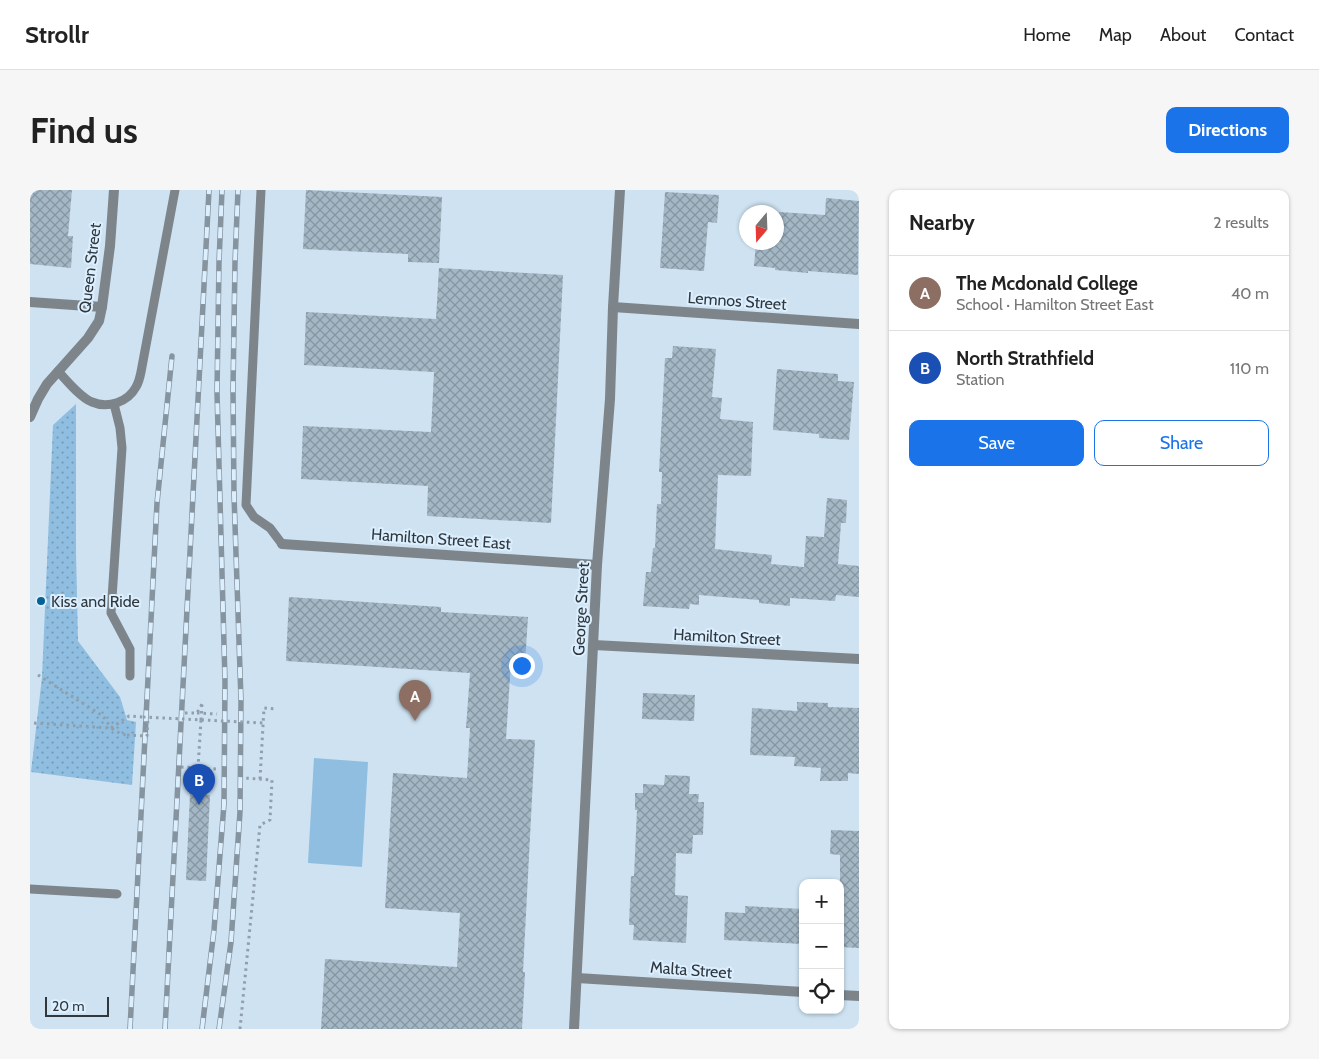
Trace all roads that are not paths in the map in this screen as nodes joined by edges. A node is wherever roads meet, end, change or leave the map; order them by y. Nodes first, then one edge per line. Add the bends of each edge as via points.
1 (114, 190) edge
2 (175, 190) edge
3 (261, 190) edge
4 (620, 190) edge
5 (30, 302) edge
6 (102, 307) junction
7 (613, 307) junction
8 (859, 324) edge
9 (58, 371) junction
10 (114, 404) junction
11 (30, 417) edge
12 (282, 544) joint
13 (598, 565) junction
14 (594, 645) junction
15 (859, 659) edge
16 (130, 676) dead end
17 (30, 889) edge
18 (117, 894) dead end
19 (577, 978) junction
20 (799, 992) edge
21 (844, 995) edge
22 (859, 996) edge
23 (574, 1029) edge

1 - 6 street, Queen Street
2 - 10 lane via 141,372 130,395
3 - 12 lane via 246,505
4 - 7 street, George Street
5 - 6 street
6 - 9 street, Queen Street via 99,321 88,338
7 - 8 street, Lemnos Street
7 - 13 street, George Street
9 - 10 lane via 93,403
9 - 11 street, Queen Street via 38,399
10 - 16 lane via 122,448 111,612 130,649
12 - 13 street, Hamilton Street East
13 - 14 street, George Street
14 - 15 street, Hamilton Street
14 - 19 street, George Street
17 - 18 lane
19 - 20 street, Malta Street
19 - 23 street, George Street
21 - 22 street

